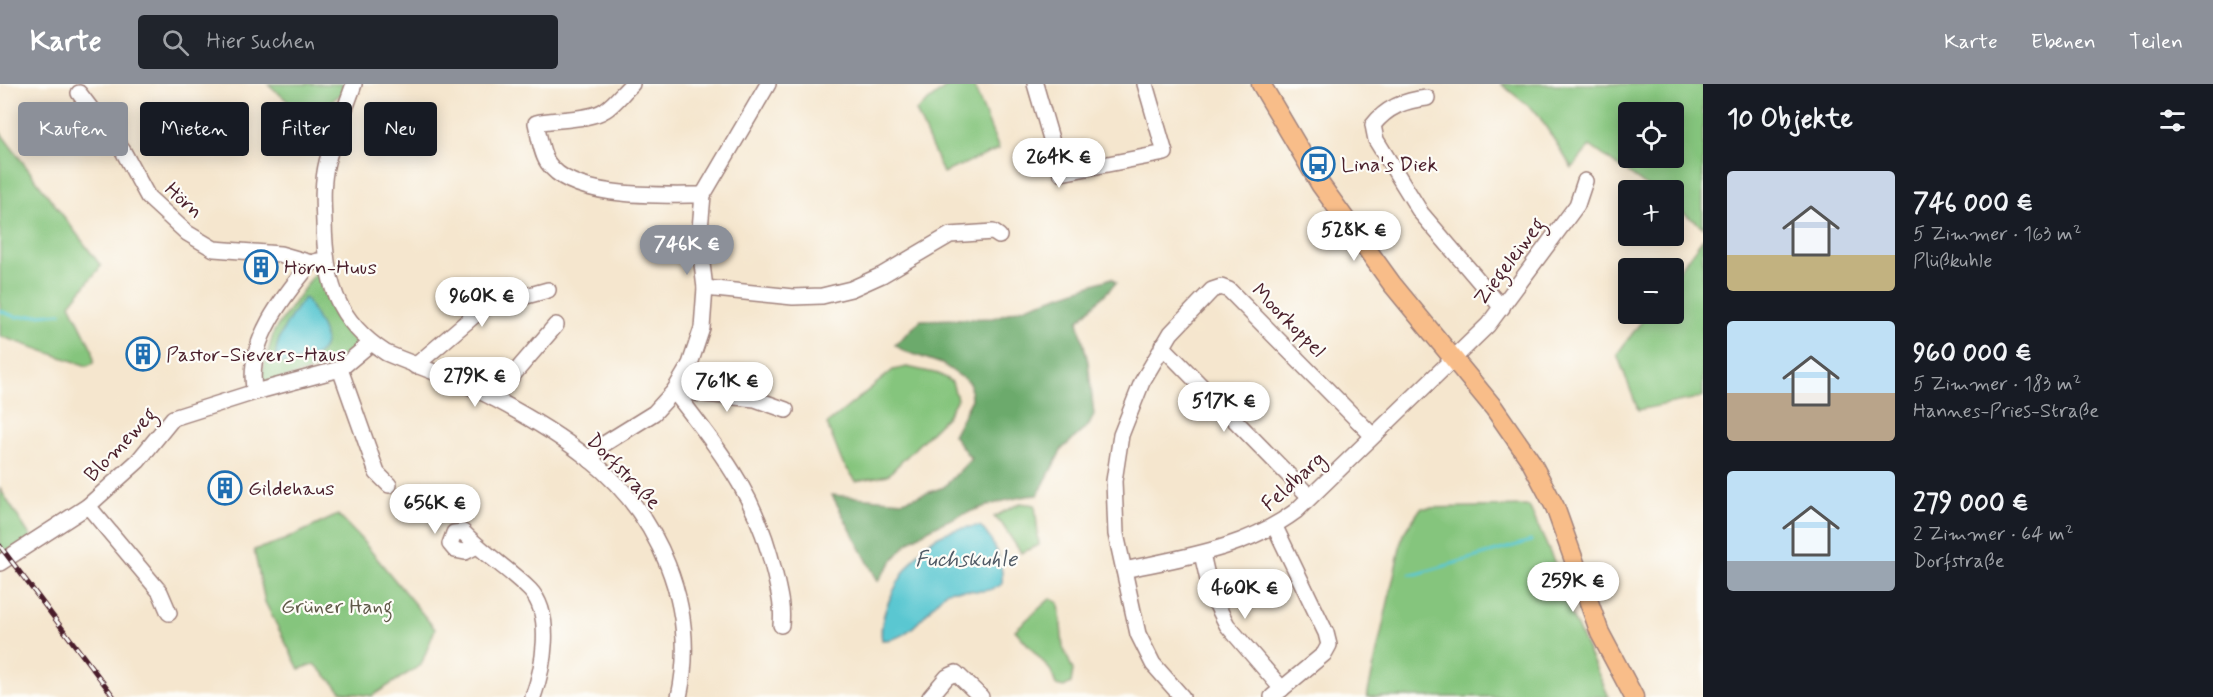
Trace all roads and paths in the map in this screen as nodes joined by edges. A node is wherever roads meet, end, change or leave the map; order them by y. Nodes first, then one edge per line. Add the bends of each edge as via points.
1 (354, 84) edge
2 (632, 84) edge
3 (768, 84) edge
4 (1035, 84) edge
5 (1145, 84) edge
6 (1261, 84) edge
7 (79, 93) dead end
8 (1427, 98) dead end
9 (1585, 181) dead end
10 (703, 195) junction
11 (999, 236) dead end
12 (318, 261) junction
13 (705, 288) junction
14 (548, 290) dead end
15 (1502, 308) junction
16 (556, 325) dead end
17 (371, 343) junction
18 (1162, 346) junction
19 (1454, 357) junction
20 (415, 366) junction
21 (340, 369) junction
22 (255, 390) junction
23 (675, 391) junction
24 (493, 398) junction
25 (786, 410) dead end
26 (1372, 435) junction
27 (590, 460) junction
28 (389, 485) dead end
29 (1310, 497) junction
30 (88, 506) junction
31 (1275, 527) junction
32 (477, 546) dead end
33 (1202, 554) junction
34 (0, 563) edge
35 (1124, 570) junction
36 (169, 613) dead end
37 (781, 625) dead end
38 (1277, 693) edge
39 (533, 697) edge
40 (679, 697) edge
41 (930, 697) edge
42 (981, 697) edge
43 (1182, 697) edge
44 (1634, 697) edge

1 - 12 street, Dorfstraße via 326,165
2 - 10 street via 606,110 593,116 536,123 546,161 569,179 622,195
3 - 10 street
4 - 5 street via 1061,172 1165,153
6 - 19 main road via 1320,184 1392,284
7 - 12 street, Hörn via 123,151 148,197 187,233 214,249
8 - 15 street via 1405,100 1380,116 1373,125 1376,140 1420,213
9 - 15 street, Ziegeleiweg via 1577,205
10 - 13 street via 699,240
11 - 13 street via 993,232 950,235 851,289 822,296
12 - 17 street, Dorfstraße via 355,329
12 - 22 street via 265,327 252,375
13 - 23 street via 702,328 690,364
14 - 20 street via 483,308
15 - 19 street, Ziegeleiweg
16 - 24 street
17 - 20 street, Dorfstraße
17 - 21 street
18 - 26 street, Moorkoppel via 1212,290 1229,290
18 - 29 street
18 - 35 street, Moorkoppel via 1134,398 1118,451 1113,509
19 - 26 street, Feldbarg
19 - 44 main road via 1513,433 1544,483 1600,633
20 - 24 street, Dorfstraße
21 - 22 street, Blomeweg
21 - 28 street via 376,473
22 - 30 street, Blomeweg via 173,418 138,461
23 - 25 street via 755,399
23 - 27 street via 654,413 604,444
23 - 37 street via 731,466 756,510 783,609
24 - 27 street, Dorfstraße
26 - 29 street, Feldbarg
27 - 40 street, Dorfstraße via 640,512 676,585 685,646
29 - 31 street, Feldbarg
30 - 34 street, Blomeweg
30 - 36 street via 160,592
31 - 33 street, Feldbarg via 1235,545
31 - 38 street via 1329,645 1324,654
32 - 39 street via 536,598 545,639
33 - 35 street, Feldbarg
33 - 38 street via 1211,593 1227,625
35 - 43 street, Moorkoppel via 1142,641 1153,664
41 - 42 street via 946,677 956,673

